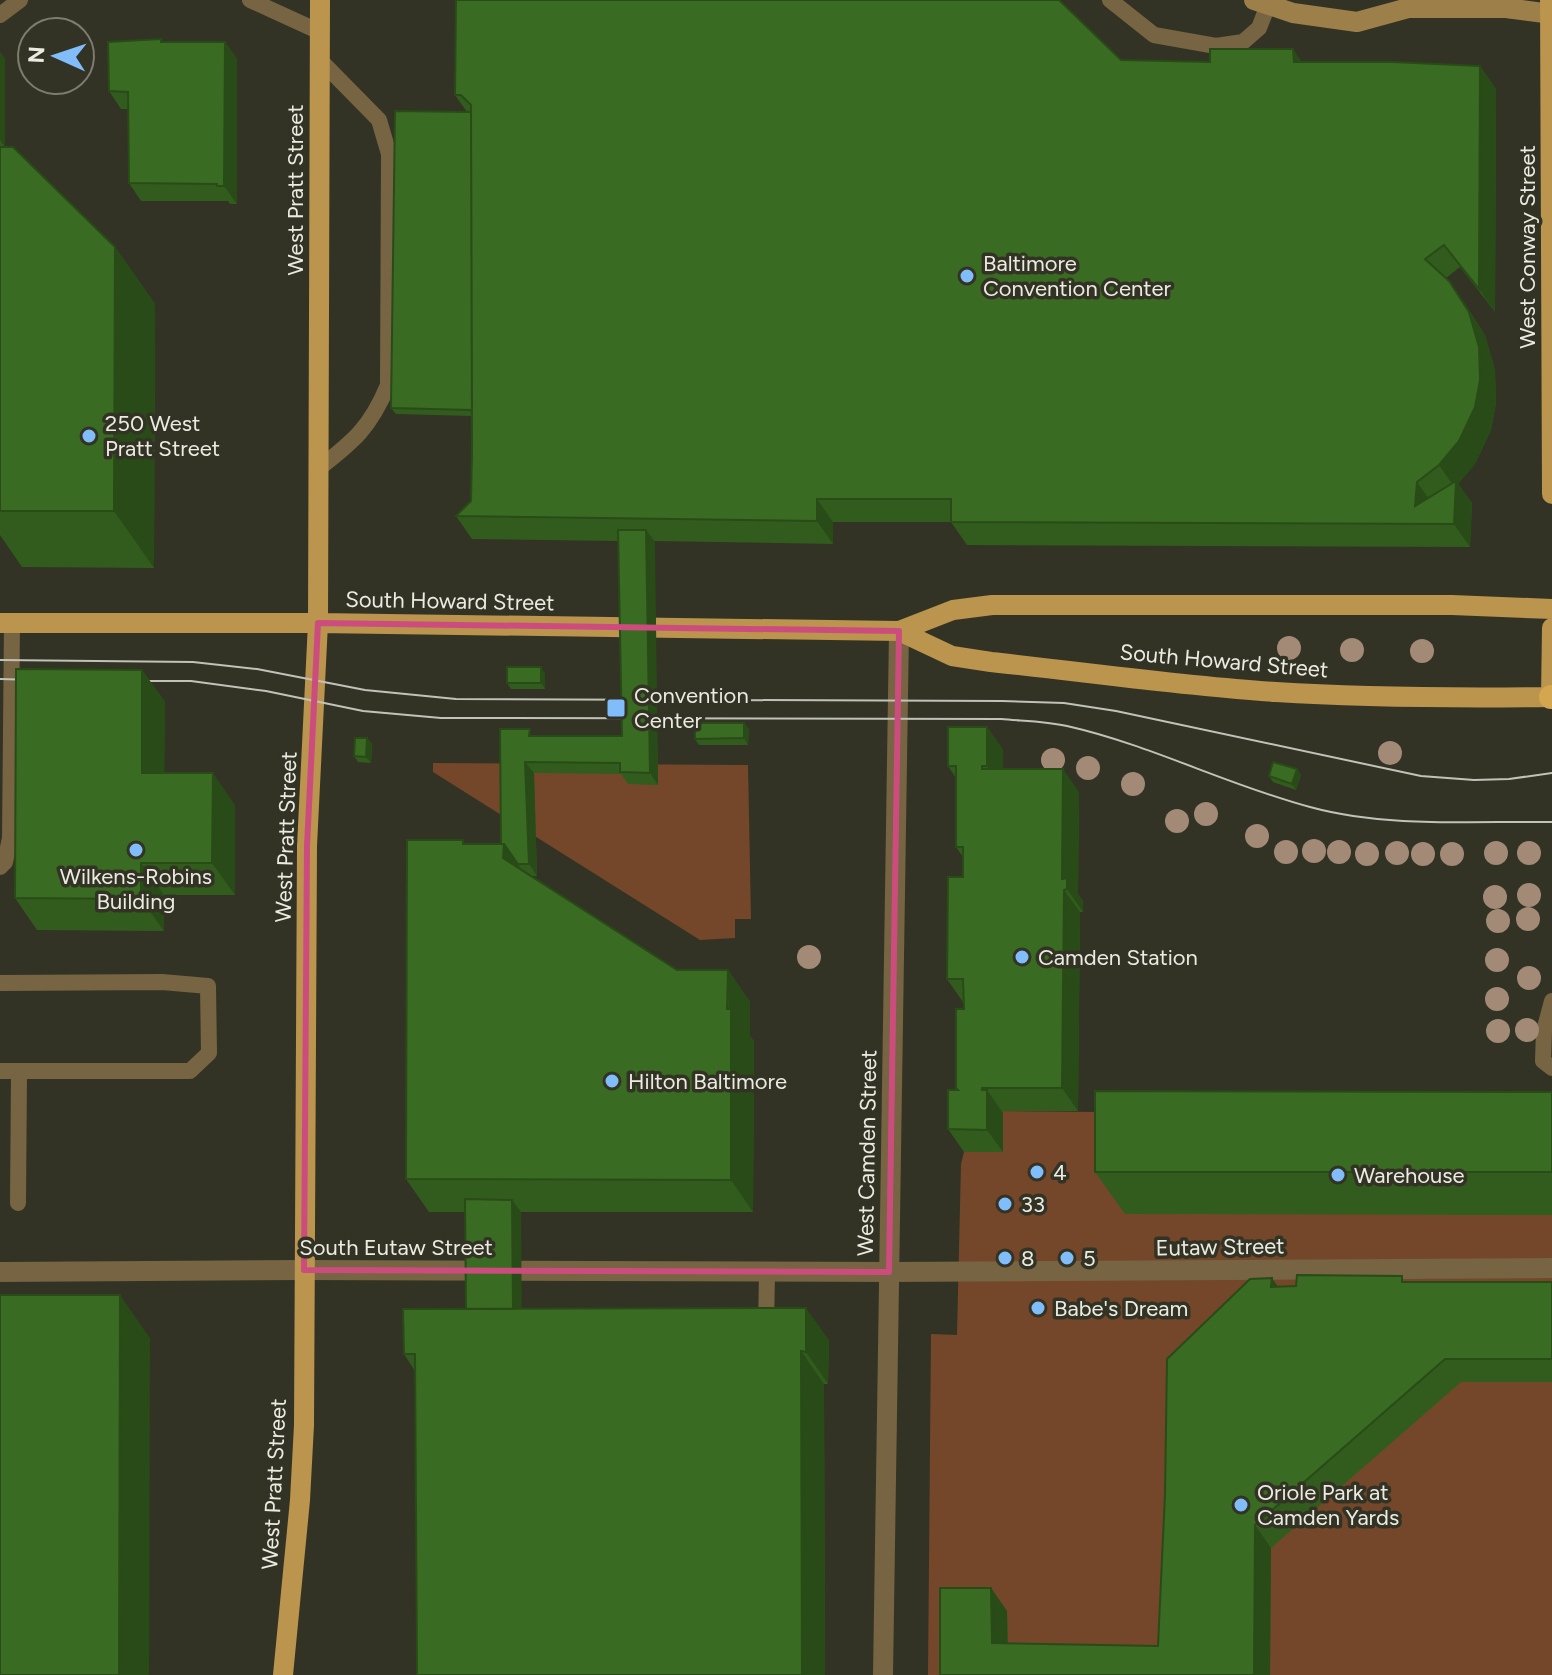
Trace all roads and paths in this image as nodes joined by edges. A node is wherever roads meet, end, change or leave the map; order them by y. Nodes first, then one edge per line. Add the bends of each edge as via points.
1 (20, 0) edge
2 (250, 0) edge
3 (320, 0) edge
4 (1110, 0) edge
5 (1550, 0) edge
6 (1261, 2) edge
7 (1400, 4) edge
8 (1552, 14) edge
9 (0, 15) edge
10 (320, 32) junction
11 (320, 60) junction
12 (318, 469) junction
13 (1552, 494) edge
14 (1552, 609) edge
15 (6, 623) edge
16 (318, 623) junction
17 (1552, 628) edge
18 (899, 631) junction
19 (1552, 697) edge
20 (1552, 713) edge
21 (0, 867) edge
22 (0, 983) edge
23 (1552, 1001) edge
24 (1552, 1068) edge
25 (0, 1071) edge
26 (19, 1071) junction
27 (18, 1203) dead end
28 (1552, 1268) edge
29 (304, 1270) junction
30 (0, 1272) edge
31 (767, 1272) junction
32 (889, 1272) junction
33 (766, 1340) edge
34 (283, 1675) edge
35 (883, 1675) edge

1 - 9 lane
2 - 10 lane
3 - 10 main road, West Pratt Street
4 - 6 lane via 1154,35 1216,46 1243,42 1259,28
5 - 8 main road, West Conway Street
6 - 7 main road via 1293,13 1357,22
7 - 8 main road
8 - 13 main road, West Conway Street
10 - 11 main road, West Pratt Street
11 - 12 main road, West Pratt Street
11 - 12 lane via 379,120 389,154 388,385 377,412 356,439
12 - 16 main road, West Pratt Street
14 - 18 main road, South Howard Street via 992,605 953,610
15 - 16 main road, South Howard Street
15 - 21 lane via 10,838
16 - 18 main road, South Howard Street
16 - 29 main road, West Pratt Street via 307,846
17 - 19 main road
18 - 19 main road, South Howard Street via 952,656 1245,689 1385,697
18 - 32 street, West Camden Street
19 - 20 lane
22 - 26 lane via 208,986 209,1053 190,1071
23 - 24 lane via 1543,1061
25 - 26 lane
26 - 27 lane
28 - 32 street, Eutaw Street
29 - 30 street, South Eutaw Street
29 - 31 street, South Eutaw Street
29 - 34 main road, West Pratt Street via 304,1425
31 - 32 street, South Eutaw Street
31 - 33 lane
32 - 35 street, West Camden Street

